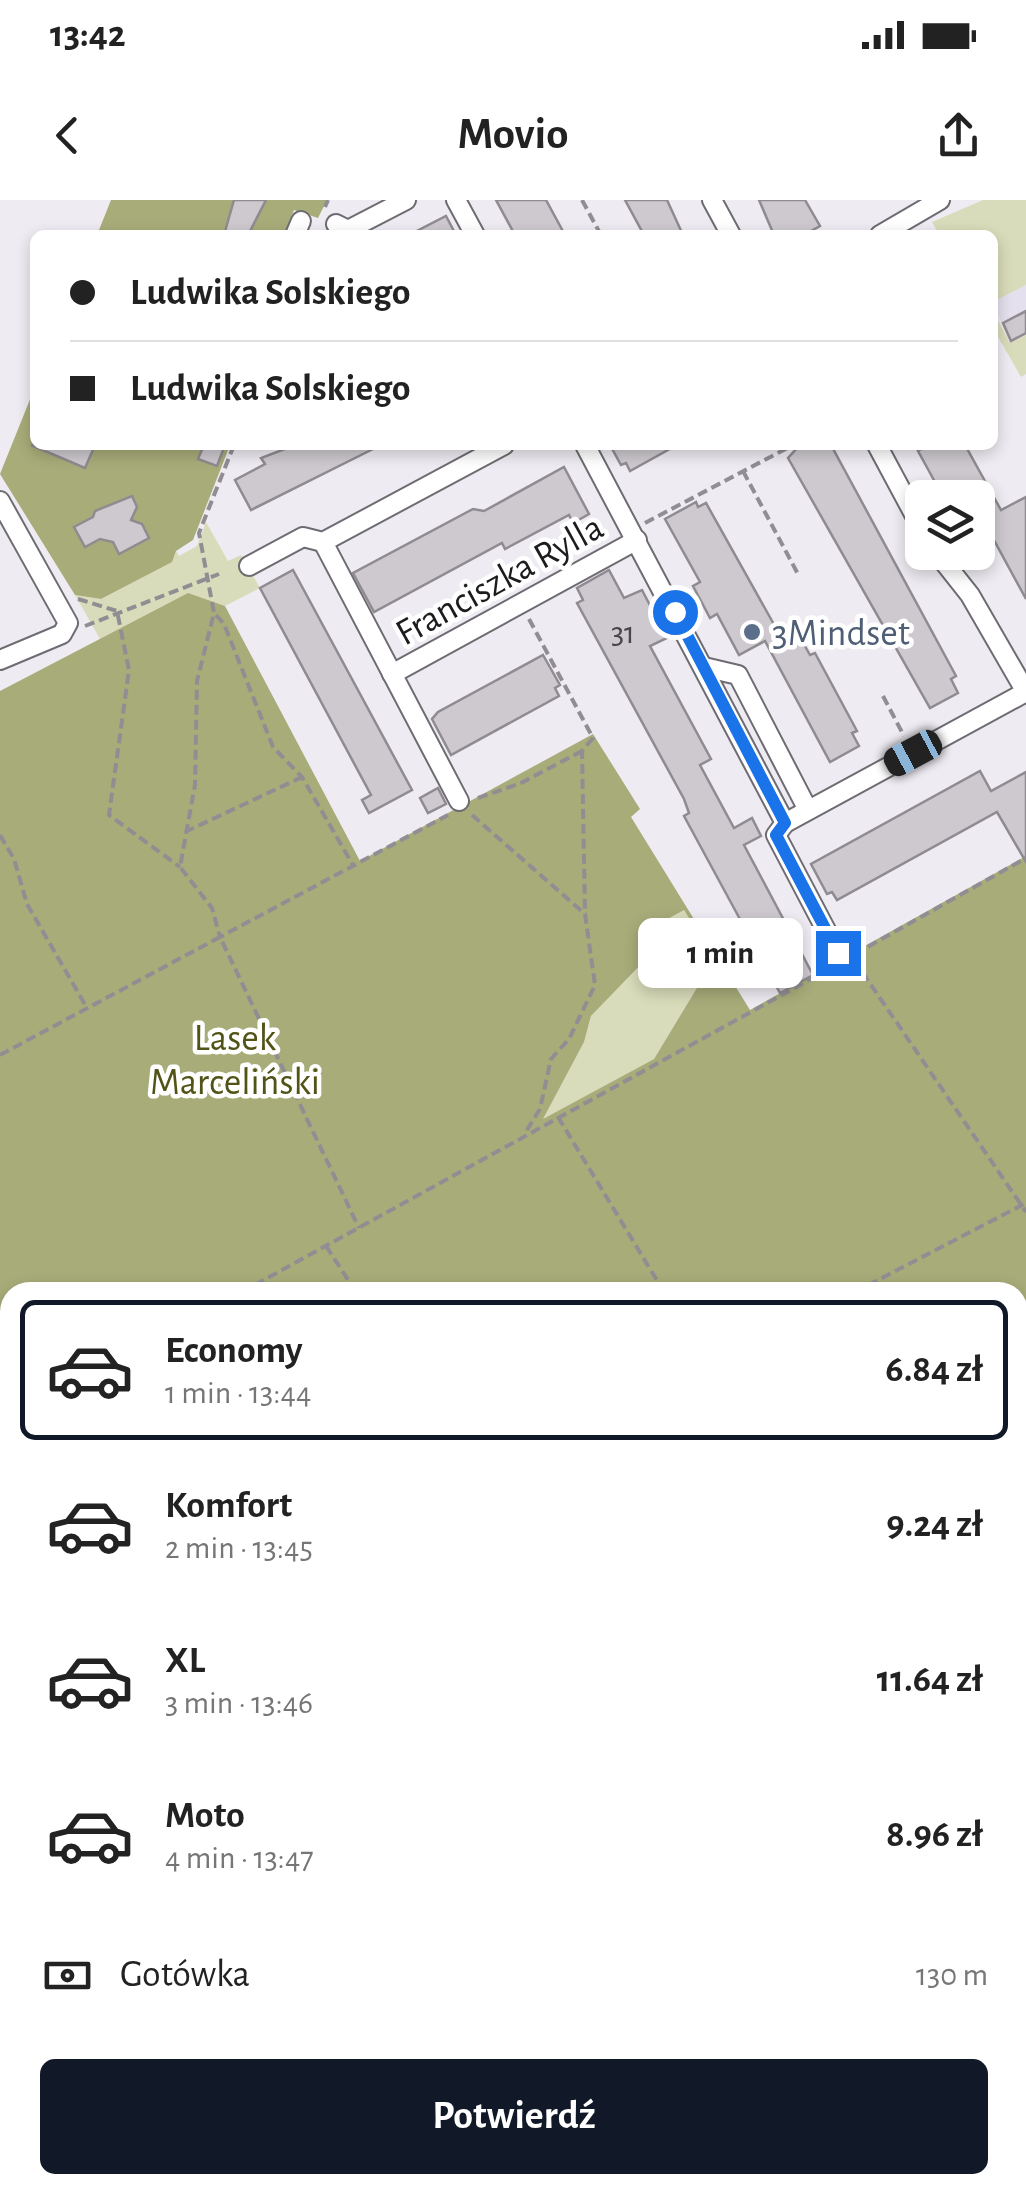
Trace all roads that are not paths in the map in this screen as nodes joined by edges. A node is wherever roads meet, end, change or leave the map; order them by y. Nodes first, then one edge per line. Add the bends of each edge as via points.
1 (406, 200) edge
2 (456, 200) edge
3 (712, 200) edge
4 (940, 200) edge
5 (336, 224) dead end
6 (472, 230) edge
7 (728, 230) edge
8 (889, 230) edge
9 (495, 450) edge
10 (588, 450) edge
11 (880, 450) edge
12 (905, 497) edge
13 (0, 502) edge
14 (639, 533) junction
15 (324, 542) junction
16 (249, 566) dead end
17 (950, 570) edge
18 (0, 660) edge
19 (704, 667) junction
20 (392, 674) junction
21 (1026, 692) edge
22 (461, 804) road end
23 (808, 810) junction
24 (785, 823) junction
25 (836, 960) road end

1 - 5 street via 348,230
2 - 6 street
3 - 7 street
4 - 8 street
9 - 15 street
10 - 14 street
11 - 12 street
13 - 18 street via 66,614 62,634
14 - 19 street
14 - 20 street, Franciszka Rylla
15 - 16 street via 303,537
15 - 20 street
17 - 21 street
19 - 23 street via 738,675
19 - 24 street
20 - 22 street
21 - 23 street
23 - 24 street
24 - 25 street via 776,835

